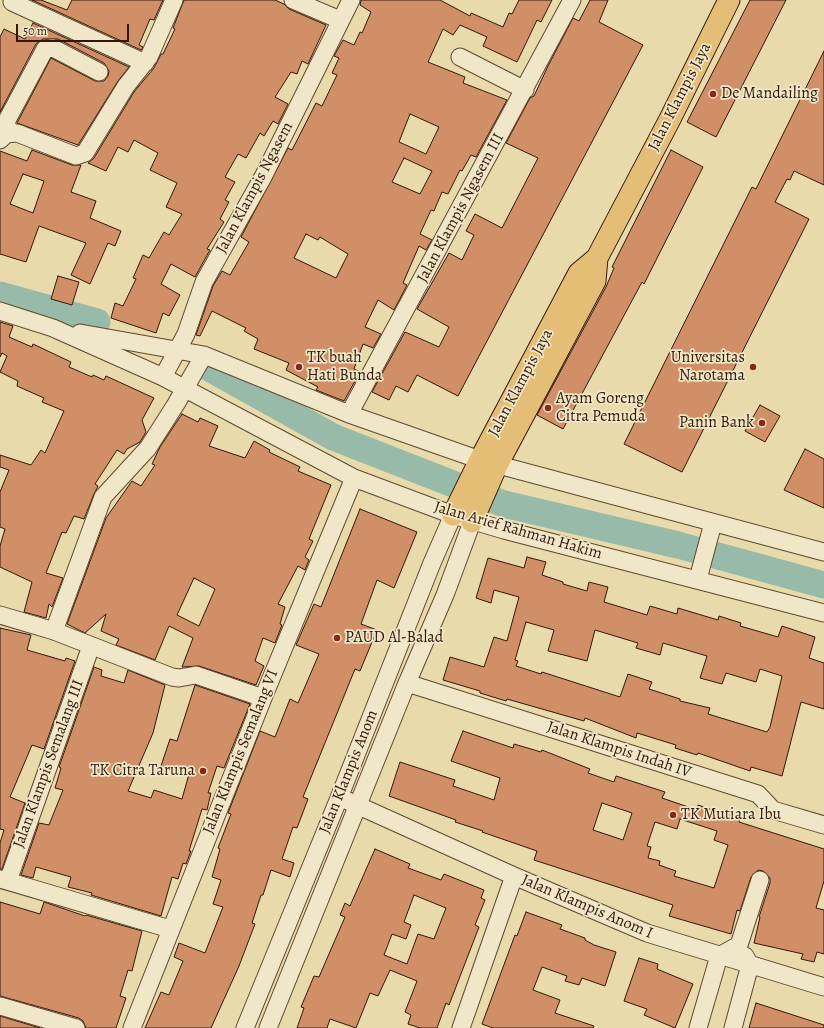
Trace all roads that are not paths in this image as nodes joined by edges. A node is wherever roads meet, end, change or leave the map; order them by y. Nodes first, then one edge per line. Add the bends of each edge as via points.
1 (174, 0) edge
2 (293, 0) edge
3 (351, 0) edge
4 (572, 0) edge
5 (729, 0) edge
6 (12, 2) dead end
7 (340, 20) junction
8 (460, 57) dead end
9 (145, 63) junction
10 (99, 72) dead end
11 (525, 90) junction
12 (5, 136) edge
13 (0, 311) edge
14 (53, 328) junction
15 (178, 350) junction
16 (204, 355) junction
17 (163, 377) junction
18 (186, 388) junction
19 (349, 414) junction
20 (486, 467) junction
21 (354, 478) junction
22 (465, 512) junction
23 (712, 526) junction
24 (824, 552) edge
25 (432, 563) junction
26 (455, 570) junction
27 (698, 579) junction
28 (824, 613) edge
29 (0, 615) edge
30 (54, 631) junction
31 (91, 646) junction
32 (407, 683) junction
33 (263, 698) junction
34 (339, 798) junction
35 (357, 807) junction
36 (824, 825) edge
37 (514, 876) junction
38 (4, 880) edge
39 (760, 880) dead end
40 (170, 929) junction
41 (739, 945) junction
42 (719, 956) junction
43 (750, 965) junction
44 (824, 987) edge
45 (0, 1006) edge
46 (76, 1028) edge
47 (132, 1028) edge
48 (245, 1028) edge
49 (268, 1028) edge
50 (461, 1028) edge
51 (698, 1028) edge
52 (733, 1028) edge

1 - 9 street
2 - 7 street
3 - 7 street, Jalan Klampis Ngasem
4 - 11 street, Jalan Klampis Ngasem III
5 - 20 main road, Jalan Klampis Jaya via 597,258 579,273
6 - 9 street
7 - 15 street, Jalan Klampis Ngasem via 263,176 204,282
8 - 11 street
9 - 12 street via 126,86 85,153 76,156 17,133
10 - 12 street via 53,48 45,49 6,122
11 - 19 street, Jalan Klampis Ngasem III
13 - 14 street
14 - 15 street
14 - 17 street, Jalan Arief Rahman Hakim
15 - 16 street
15 - 17 street, Jalan Klampis Ngasem
16 - 18 street
16 - 19 street
17 - 18 street, Jalan Arief Rahman Hakim
18 - 21 street, Jalan Arief Rahman Hakim
18 - 30 street via 148,448 103,497
19 - 20 street
20 - 22 main road, Jalan Klampis Jaya
20 - 23 street
21 - 22 street, Jalan Arief Rahman Hakim
21 - 33 street, Jalan Klampis Semalang VI
22 - 25 street, Jalan Klampis Anom
22 - 26 street, Jalan Klampis Anom
22 - 27 street, Jalan Arief Rahman Hakim
23 - 24 street
23 - 27 street
25 - 26 street
25 - 34 street, Jalan Klampis Anom
26 - 32 street, Jalan Klampis Anom
27 - 28 street, Jalan Arief Rahman Hakim
29 - 30 street
30 - 31 street
31 - 33 street via 172,677 196,675
31 - 38 street, Jalan Klampis Semalang III
32 - 35 street, Jalan Klampis Anom
32 - 36 street, Jalan Klampis Indah IV via 758,794 773,810
33 - 40 street, Jalan Klampis Semalang VI
34 - 35 street, Jalan Klampis Anom I
34 - 48 street, Jalan Klampis Anom
35 - 37 street, Jalan Klampis Anom I
35 - 49 street, Jalan Klampis Anom
37 - 42 street, Jalan Klampis Anom I via 647,932
37 - 50 street
38 - 40 street
39 - 41 street
40 - 47 street, Jalan Klampis Semalang VI
41 - 42 street
41 - 43 street
42 - 43 street, Jalan Klampis Anom I
42 - 51 street
43 - 44 street, Jalan Klampis Anom I
43 - 52 street
45 - 46 street

